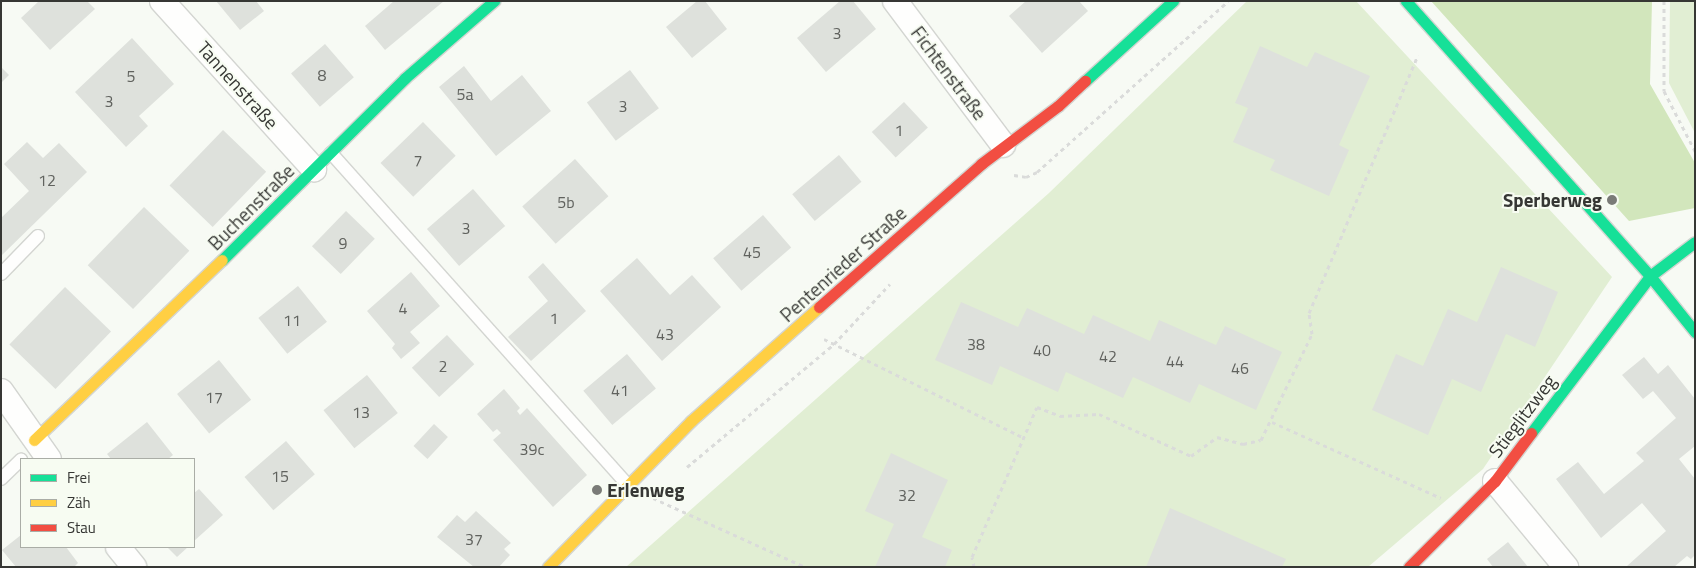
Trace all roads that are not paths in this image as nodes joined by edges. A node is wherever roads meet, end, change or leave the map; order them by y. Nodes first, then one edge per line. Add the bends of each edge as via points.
1 (162, 1) edge
2 (494, 1) edge
3 (895, 1) edge
4 (1173, 1) edge
5 (1406, 1) edge
6 (1003, 146) junction
7 (331, 153) junction
8 (314, 170) junction
9 (38, 236) dead end
10 (1695, 242) edge
11 (1, 274) edge
12 (1650, 276) junction
13 (1695, 332) edge
14 (1, 391) edge
15 (26, 453) edge
16 (45, 458) edge
17 (20, 459) edge
18 (1, 479) edge
19 (1495, 481) junction
20 (628, 485) junction
21 (119, 548) edge
22 (134, 567) edge
23 (548, 567) edge
24 (1409, 567) edge
25 (1566, 567) edge

1 - 8 street, Tannenstraße
2 - 7 street, Buchenstraße via 405,78
3 - 6 street, Fichtenstraße
4 - 6 street, Pentenrieder Straße via 1058,106
5 - 12 street
6 - 20 street, Pentenrieder Straße via 691,421
7 - 8 street, Buchenstraße
7 - 20 lane
8 - 15 street, Buchenstraße
9 - 11 lane
10 - 12 street, Stieglitzweg
12 - 13 street
12 - 19 street, Stieglitzweg
14 - 15 street
15 - 16 street
17 - 18 lane
19 - 24 street, Stieglitzweg
19 - 25 street
20 - 23 street, Pentenrieder Straße
21 - 22 street

